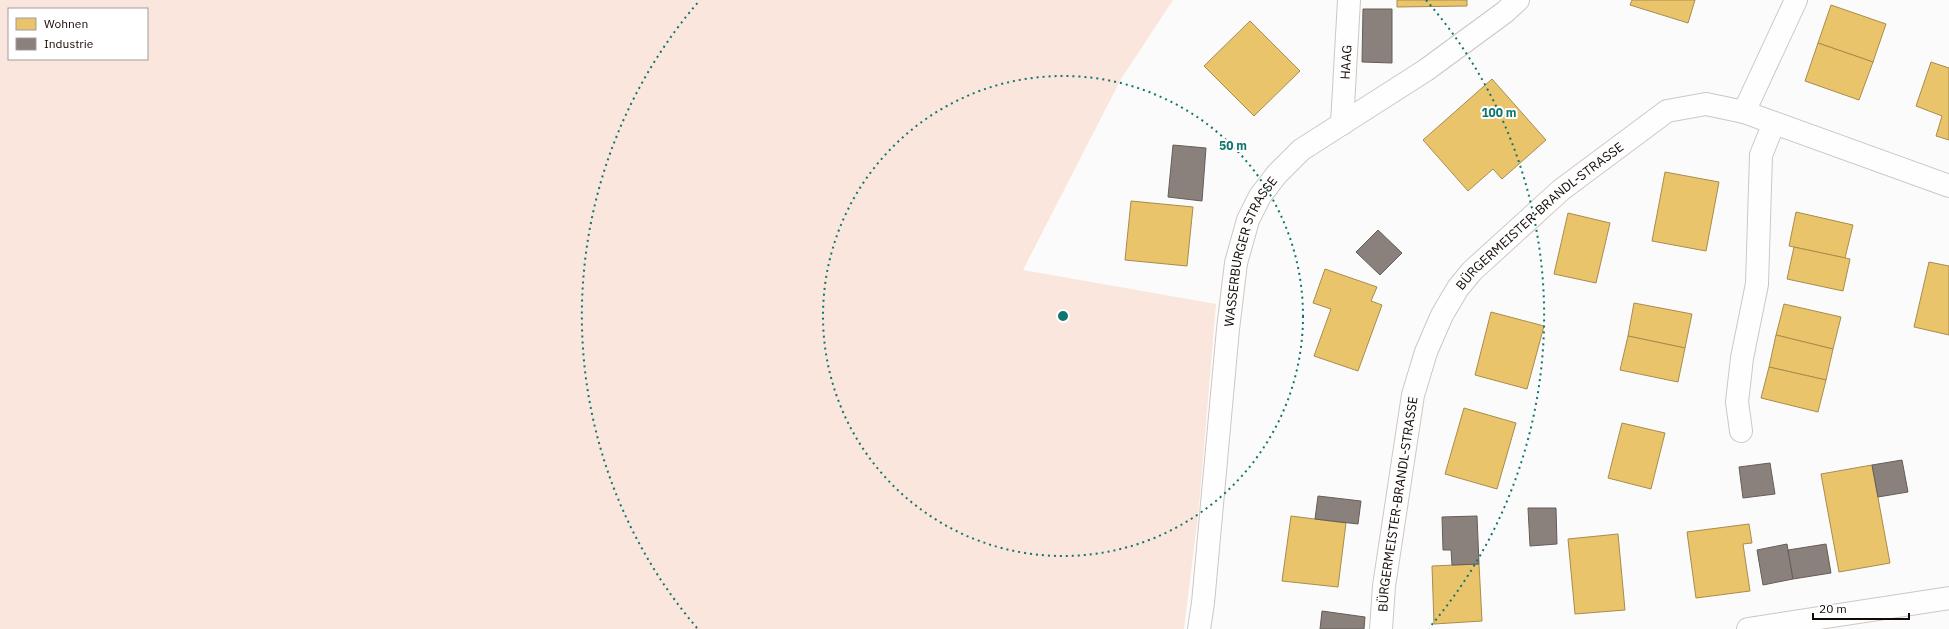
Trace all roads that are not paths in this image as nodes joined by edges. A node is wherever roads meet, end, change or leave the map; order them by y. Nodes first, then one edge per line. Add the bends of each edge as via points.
1 (1349, 0) edge
2 (1518, 0) edge
3 (1796, 0) edge
4 (1744, 112) junction
5 (1774, 123) junction
6 (1342, 124) junction
7 (1949, 186) edge
8 (1741, 431) dead end
9 (1949, 598) edge
10 (1810, 624) edge
11 (1199, 629) edge
12 (1381, 629) edge
13 (1748, 629) edge

1 - 6 street, HAAG
2 - 6 street, WASSERBURGER STRASSE via 1426,70
3 - 4 street
4 - 5 street, BÜRGERMEISTER-BRANDL-STRASSE
4 - 12 street, BÜRGERMEISTER-BRANDL-STRASSE via 1706,104 1667,111 1561,190 1472,271 1458,288 1442,315 1426,352 1413,395 1384,586
5 - 7 street, BÜRGERMEISTER-BRANDL-STRASSE
5 - 8 street via 1761,155 1757,284 1742,358 1737,402
6 - 11 street, WASSERBURGER STRASSE via 1301,150 1277,174 1260,196 1248,220 1236,263 1228,329
9 - 10 street
10 - 13 street

